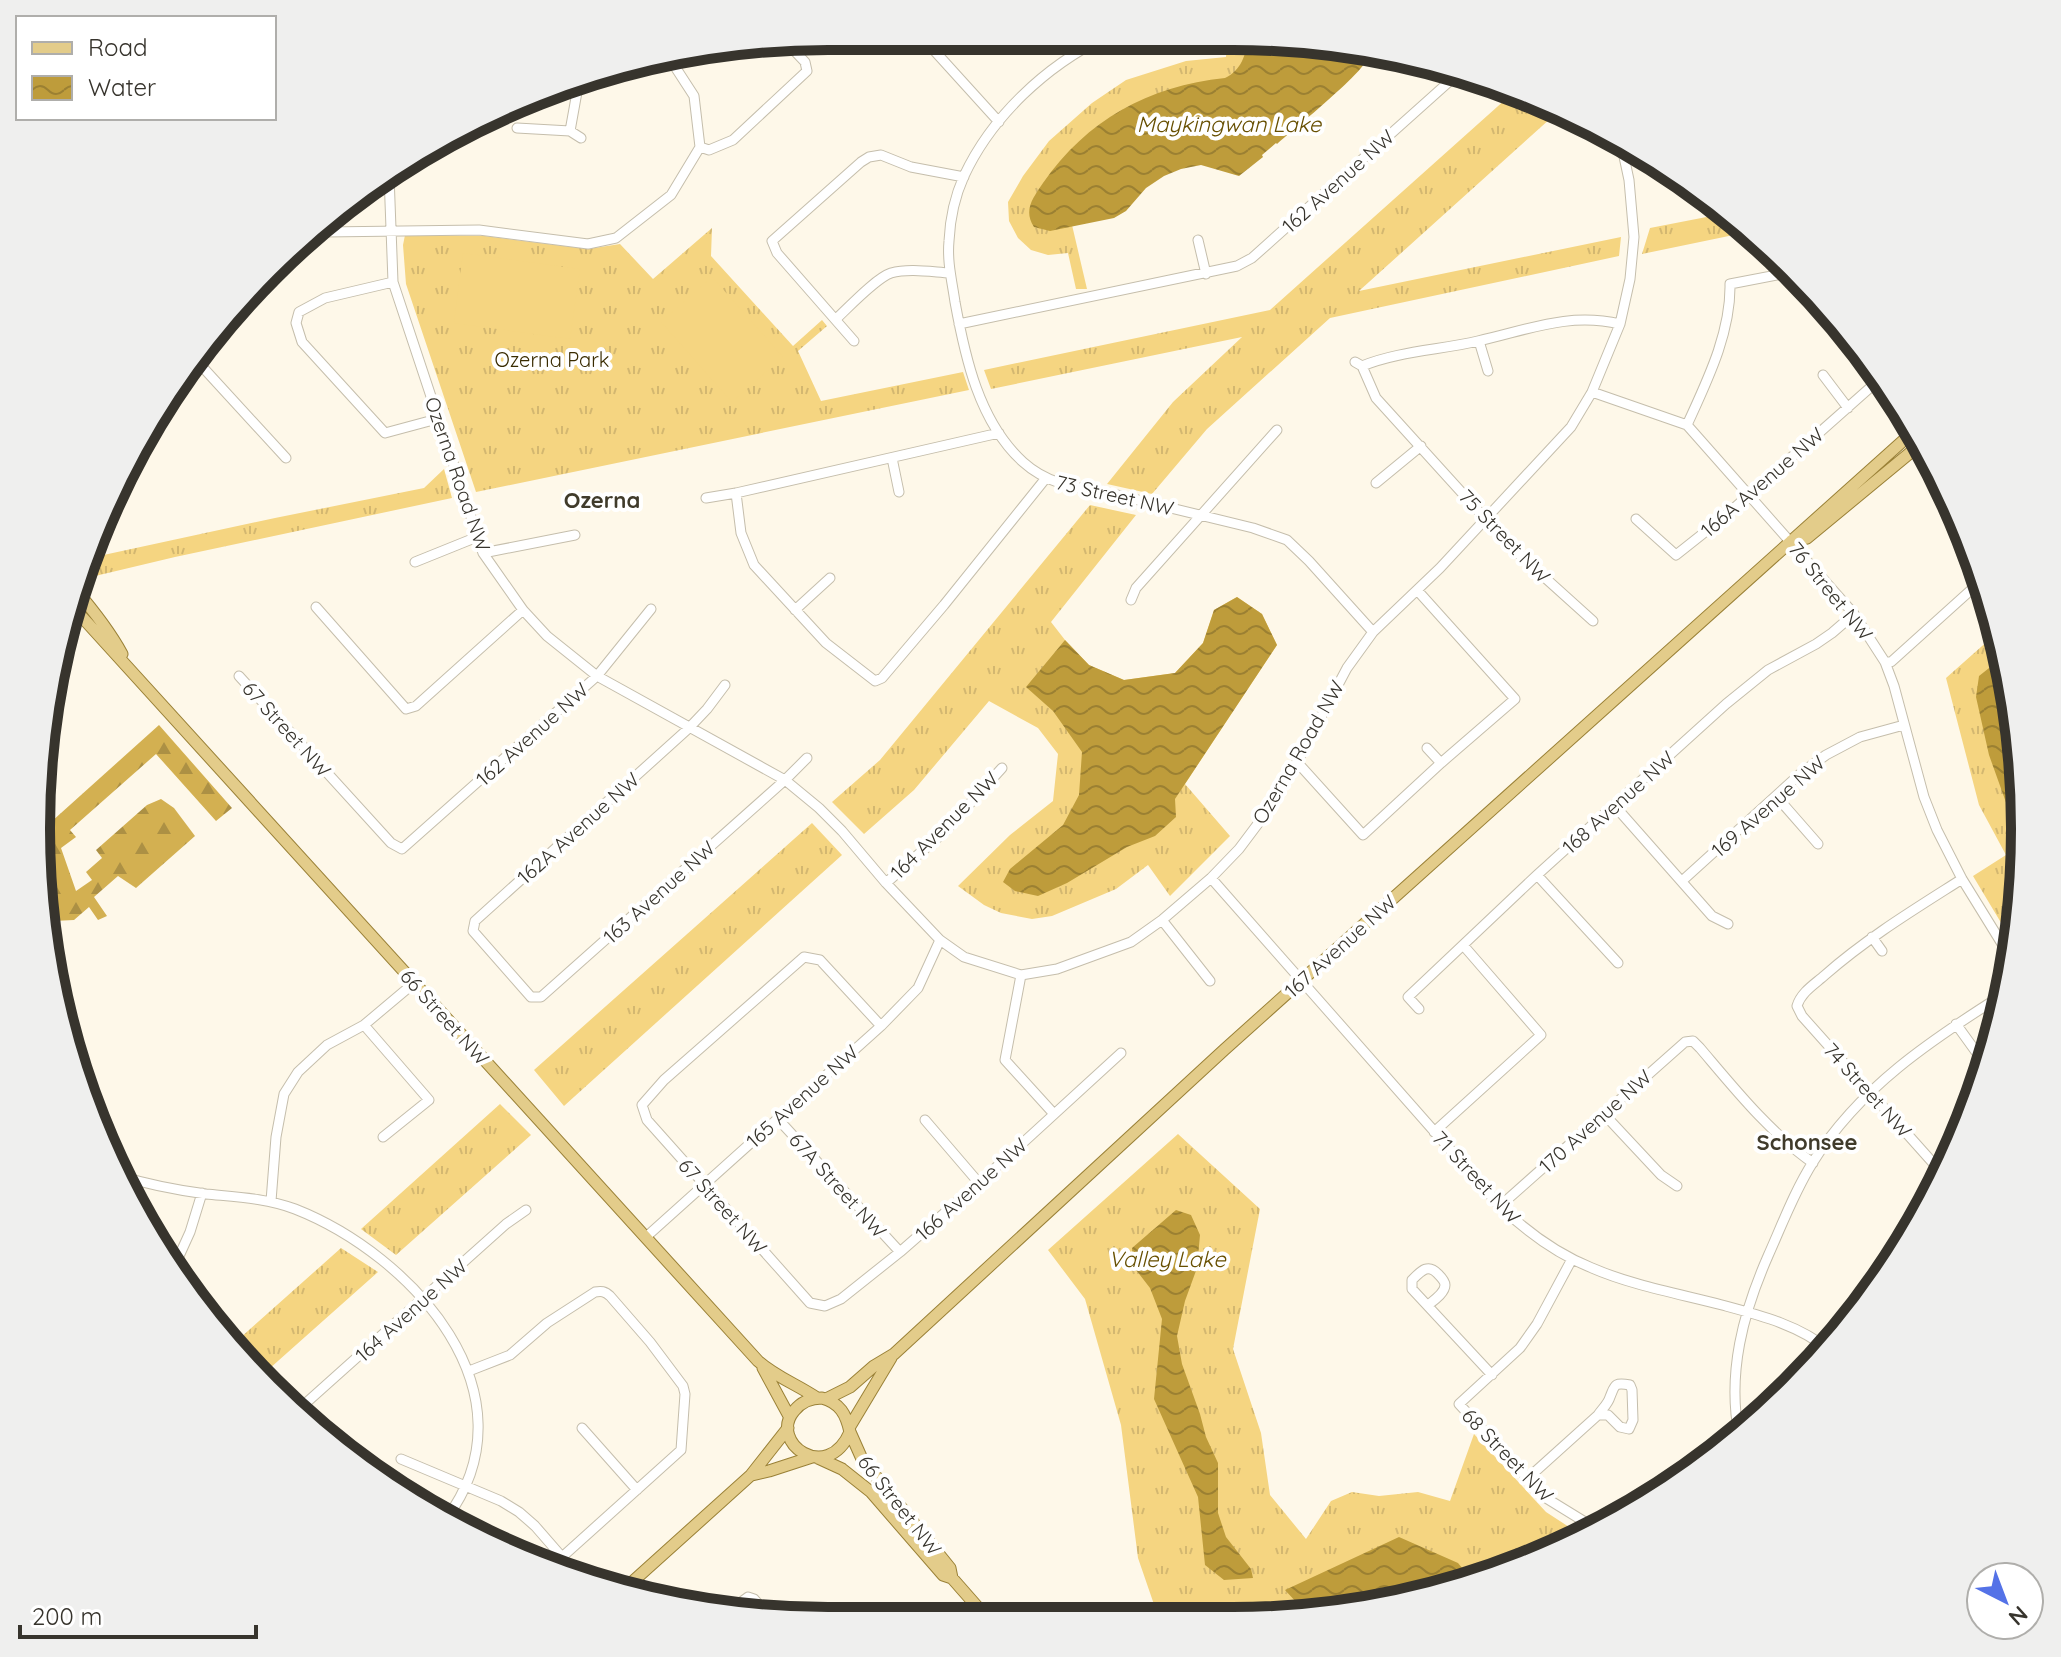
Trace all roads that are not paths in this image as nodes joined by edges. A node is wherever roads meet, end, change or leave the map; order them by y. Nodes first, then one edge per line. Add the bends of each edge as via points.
1 (934, 50) edge
2 (1080, 50) edge
3 (795, 51) edge
4 (675, 66) edge
5 (1449, 81) edge
6 (577, 91) edge
7 (999, 122) junction
8 (517, 128) dead end
9 (570, 131) junction
10 (581, 138) dead end
11 (700, 147) junction
12 (1624, 155) edge
13 (964, 177) junction
14 (389, 186) edge
15 (391, 230) junction
16 (329, 232) edge
17 (1198, 240) dead end
18 (950, 273) junction
19 (1206, 274) junction
20 (1779, 274) edge
21 (393, 282) junction
22 (836, 319) junction
23 (959, 324) junction
24 (1620, 324) junction
25 (854, 341) dead end
26 (1479, 341) junction
27 (202, 367) edge
28 (1488, 371) dead end
29 (1823, 375) dead end
30 (1872, 386) edge
31 (1592, 392) junction
32 (1848, 408) junction
33 (437, 419) junction
34 (1687, 425) junction
35 (1277, 430) dead end
36 (999, 433) junction
37 (1906, 438) edge
38 (1421, 446) junction
39 (1913, 450) edge
40 (286, 458) dead end
41 (892, 458) junction
42 (1046, 478) junction
43 (1376, 483) dead end
44 (899, 492) dead end
45 (736, 493) junction
46 (1748, 494) junction
47 (706, 498) dead end
48 (1200, 515) junction
49 (1636, 519) dead end
50 (1485, 520) junction
51 (575, 535) dead end
52 (477, 537) junction
53 (1790, 541) junction
54 (483, 553) junction
55 (415, 562) dead end
56 (830, 578) dead end
57 (1973, 588) edge
58 (1417, 590) junction
59 (85, 600) edge
60 (1131, 600) dead end
61 (316, 607) dead end
62 (651, 609) dead end
63 (523, 610) junction
64 (795, 610) junction
65 (1854, 614) junction
66 (80, 615) edge
67 (1593, 621) dead end
68 (1373, 632) junction
69 (1885, 662) junction
70 (129, 669) junction
71 (239, 676) dead end
72 (597, 676) junction
73 (725, 685) dead end
74 (1904, 725) junction
75 (689, 728) junction
76 (1427, 748) dead end
77 (807, 758) dead end
78 (1297, 762) junction
79 (1441, 763) junction
80 (1002, 768) dead end
81 (785, 780) junction
82 (1776, 796) junction
83 (1614, 805) junction
84 (1818, 844) dead end
85 (402, 849) joint
86 (1537, 875) junction
87 (1211, 878) junction
88 (1962, 879) junction
89 (1682, 881) junction
90 (886, 883) junction
91 (1162, 920) junction
92 (1728, 924) dead end
93 (1872, 937) junction
94 (940, 940) junction
95 (2002, 944) edge
96 (1463, 945) junction
97 (1882, 951) dead end
98 (1618, 963) dead end
99 (1021, 975) junction
100 (1301, 980) junction
101 (1210, 981) dead end
102 (414, 983) junction
103 (531, 997) joint
104 (1991, 1002) edge
105 (1419, 1009) dead end
106 (1956, 1024) junction
107 (364, 1025) junction
108 (881, 1026) junction
109 (1121, 1053) dead end
110 (1977, 1054) edge
111 (1871, 1093) junction
112 (1603, 1113) junction
113 (1054, 1114) junction
114 (777, 1118) junction
115 (925, 1120) dead end
116 (1434, 1132) junction
117 (383, 1137) dead end
118 (1813, 1163) junction
119 (1935, 1165) edge
120 (133, 1179) edge
121 (979, 1183) junction
122 (703, 1184) junction
123 (1677, 1186) dead end
124 (202, 1193) junction
125 (271, 1201) junction
126 (1500, 1206) junction
127 (526, 1210) dead end
128 (646, 1237) junction
129 (900, 1252) junction
130 (179, 1257) edge
131 (1572, 1259) junction
132 (423, 1299) junction
133 (810, 1303) joint
134 (1428, 1305) dead end
135 (1747, 1312) junction
136 (1817, 1343) edge
137 (894, 1354) junction
138 (761, 1364) junction
139 (469, 1371) junction
140 (1492, 1375) junction
141 (822, 1398) junction
142 (305, 1404) edge
143 (1598, 1415) junction
144 (1737, 1421) edge
145 (789, 1422) junction
146 (582, 1428) dead end
147 (849, 1430) junction
148 (815, 1458) junction
149 (401, 1459) dead end
150 (751, 1475) junction
151 (1527, 1479) junction
152 (466, 1486) junction
153 (637, 1490) junction
154 (452, 1510) edge
155 (1585, 1523) edge
156 (562, 1557) junction
157 (560, 1559) edge
158 (952, 1578) junction
159 (633, 1581) edge
160 (977, 1607) edge

1 - 7 street
2 - 7 street, 73 Street NW via 1044,76
3 - 11 street via 807,71 733,140 709,150
4 - 11 street via 694,96
5 - 19 street, 162 Avenue NW via 1252,258
6 - 9 street
7 - 13 street, 73 Street NW
8 - 9 street
9 - 10 street
11 - 15 street via 671,195 616,238 588,244 479,230
12 - 24 street, Ozerna Road NW via 1634,237
13 - 18 street, 73 Street NW via 950,226
13 - 22 street via 881,155 869,157 772,241
14 - 15 street, Ozerna Road NW
15 - 16 street
15 - 21 street, Ozerna Road NW
17 - 19 street
18 - 22 street via 891,273
18 - 23 street, 73 Street NW
19 - 23 street, 162 Avenue NW
20 - 34 street via 1730,284 1713,369
21 - 33 street, Ozerna Road NW
21 - 33 street via 325,298 299,312 296,323 302,342 385,433
22 - 25 street
23 - 36 street, 73 Street NW via 982,401
24 - 26 street via 1553,322
24 - 31 street, Ozerna Road NW
26 - 28 street
26 - 38 street, 75 Street NW via 1358,364 1376,398
27 - 40 street
29 - 32 street
30 - 32 street, 166A Avenue NW
31 - 34 street, 76 Street NW
31 - 50 street, Ozerna Road NW via 1571,427
32 - 46 street, 166A Avenue NW
33 - 52 street, Ozerna Road NW
34 - 46 street, 76 Street NW
35 - 48 street
36 - 41 street
36 - 42 street, 73 Street NW via 1022,461
37 - 53 main road, 167 Avenue NW
38 - 43 street
38 - 50 street, 75 Street NW
39 - 53 main road, 167 Avenue NW via 1807,538
41 - 44 street
41 - 45 street
42 - 48 street, 73 Street NW
42 - 64 street via 882,678 875,681 826,643
45 - 47 street
45 - 64 street via 741,533 754,565
46 - 49 street, 166A Avenue NW via 1676,555
46 - 53 street, 76 Street NW
48 - 60 street
48 - 68 street, 73 Street NW via 1287,540
50 - 58 street, Ozerna Road NW
50 - 67 street, 75 Street NW
51 - 54 street
52 - 54 street, Ozerna Road NW
52 - 55 street
53 - 65 street, 76 Street NW
53 - 100 main road, 167 Avenue NW
54 - 63 street, Ozerna Road NW
56 - 64 street
57 - 69 street
58 - 68 street, Ozerna Road NW
58 - 79 street via 1515,699
59 - 70 main road, 66 Street NW via 112,635
61 - 63 street via 406,709 416,706
62 - 72 street, 162 Avenue NW
63 - 72 street, Ozerna Road NW
65 - 69 street, 76 Street NW
65 - 83 street, 168 Avenue NW via 1816,644 1768,670
66 - 70 main road, 66 Street NW
68 - 78 street, Ozerna Road NW via 1347,668
69 - 74 street, 76 Street NW
70 - 102 main road, 66 Street NW
71 - 85 street, 67 Street NW
72 - 75 street, Ozerna Road NW
72 - 85 street, 162 Avenue NW
73 - 75 street
74 - 82 street, 169 Avenue NW via 1841,745
74 - 88 street, 76 Street NW via 1924,797
75 - 81 street, Ozerna Road NW
75 - 103 street, 162A Avenue NW via 475,921 473,931
76 - 79 street
77 - 81 street
78 - 79 street via 1363,835
78 - 87 street, Ozerna Road NW via 1266,813
80 - 90 street, 164 Avenue NW via 945,831
81 - 90 street, Ozerna Road NW via 842,831
81 - 103 street, 163 Avenue NW via 541,997
82 - 84 street
82 - 89 street, 169 Avenue NW
83 - 86 street, 168 Avenue NW
83 - 89 street
86 - 96 street, 168 Avenue NW
86 - 98 street
87 - 91 street, Ozerna Road NW
87 - 100 street, 71 Street NW
88 - 93 street
88 - 95 street, 76 Street NW
89 - 92 street via 1712,916
90 - 94 street, Ozerna Road NW
91 - 99 street, Ozerna Road NW via 1131,942 1057,969
91 - 101 street
93 - 97 street
93 - 111 street, 74 Street NW via 1804,993 1797,1006
94 - 99 street, Ozerna Road NW via 964,957
94 - 108 street, 165 Avenue NW via 918,988
96 - 105 street, 168 Avenue NW via 1408,997
96 - 116 street via 1541,1035
99 - 113 street via 1005,1060
100 - 116 street, 71 Street NW
100 - 137 main road, 167 Avenue NW
102 - 107 street
102 - 128 main road, 66 Street NW
104 - 106 street
106 - 110 street
106 - 111 street
107 - 117 street via 429,1100
107 - 125 street via 327,1045 284,1094
108 - 114 street, 165 Avenue NW
108 - 122 street, 67 Street NW via 820,960 804,957 664,1080 642,1105 647,1120
109 - 113 street, 166 Avenue NW
111 - 118 street
111 - 119 street, 74 Street NW
112 - 118 street, 170 Avenue NW via 1675,1049 1693,1041 1775,1132
112 - 123 street
112 - 126 street, 170 Avenue NW
113 - 121 street, 166 Avenue NW
114 - 122 street, 165 Avenue NW
114 - 129 street, 67A Street NW
115 - 121 street
116 - 126 street, 71 Street NW
118 - 135 street
120 - 124 street
121 - 129 street, 166 Avenue NW
122 - 128 street, 165 Avenue NW
122 - 133 street, 67 Street NW
124 - 125 street
124 - 130 street
125 - 132 street via 318,1220 375,1254
126 - 131 street, 71 Street NW
127 - 132 street, 164 Avenue NW
128 - 138 main road, 66 Street NW
129 - 133 street, 166 Avenue NW via 841,1299 825,1306
131 - 135 street, 71 Street NW
131 - 140 street via 1537,1324
132 - 139 street via 451,1334
132 - 142 street, 164 Avenue NW
134 - 140 street
135 - 136 street, 71 Street NW
135 - 144 street via 1734,1392
137 - 141 main road, 167 Avenue NW via 850,1387
137 - 147 main road, 167 Avenue NW
138 - 141 main road, 66 Street NW
138 - 145 main road, 66 Street NW
139 - 152 street via 478,1436
139 - 153 street via 510,1355 558,1315 595,1292 605,1292 650,1342 685,1394 681,1450
140 - 151 street, 68 Street NW via 1459,1404
141 - 145 main road via 802,1403
141 - 147 main road via 840,1407
143 - 143 street via 1608,1415 1629,1429 1630,1385 1616,1385
143 - 151 street
145 - 148 main road via 797,1449
145 - 150 main road
146 - 153 street
147 - 148 main road via 838,1450
147 - 158 main road, 66 Street NW via 862,1459 950,1568
148 - 150 main road
148 - 158 main road, 66 Street NW via 842,1469 871,1492 943,1575
149 - 152 street
150 - 159 main road
151 - 155 street, 68 Street NW
152 - 154 street
152 - 156 street via 519,1512
153 - 156 street
156 - 157 street
158 - 160 main road, 66 Street NW

